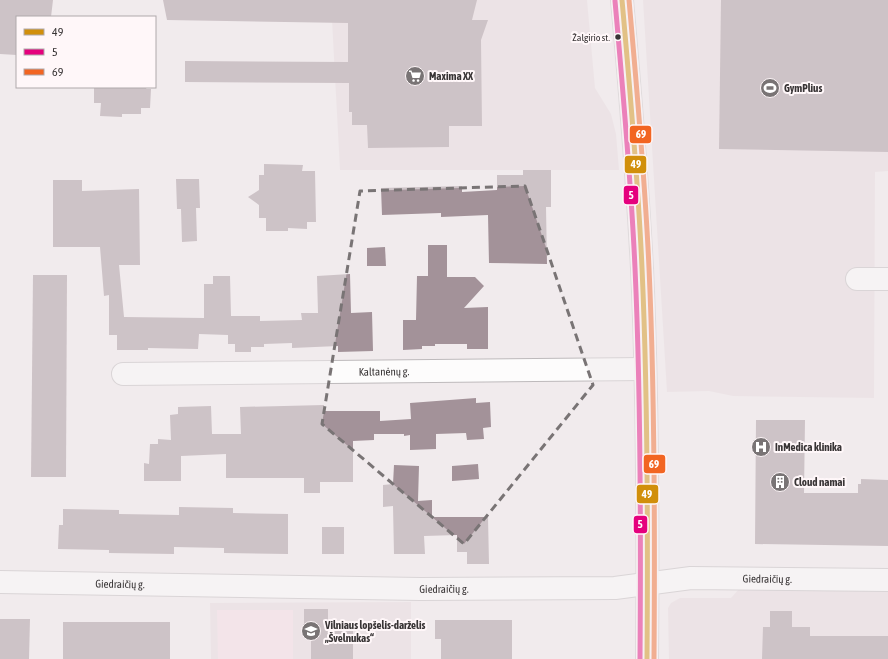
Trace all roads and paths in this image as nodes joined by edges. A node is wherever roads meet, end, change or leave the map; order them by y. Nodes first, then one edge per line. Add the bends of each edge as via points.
1 (622, 0) edge
2 (857, 279) dead end
3 (888, 279) edge
4 (645, 369) junction
5 (123, 374) dead end
6 (888, 580) edge
7 (0, 582) edge
8 (648, 584) junction
9 (647, 659) edge

1 - 4 main road via 636,161
2 - 3 street
4 - 5 street, Kaltanėnų g.
4 - 8 main road
6 - 8 street, Giedraičių g. via 691,578
7 - 8 street, Giedraičių g. via 420,590 616,588
8 - 9 main road

